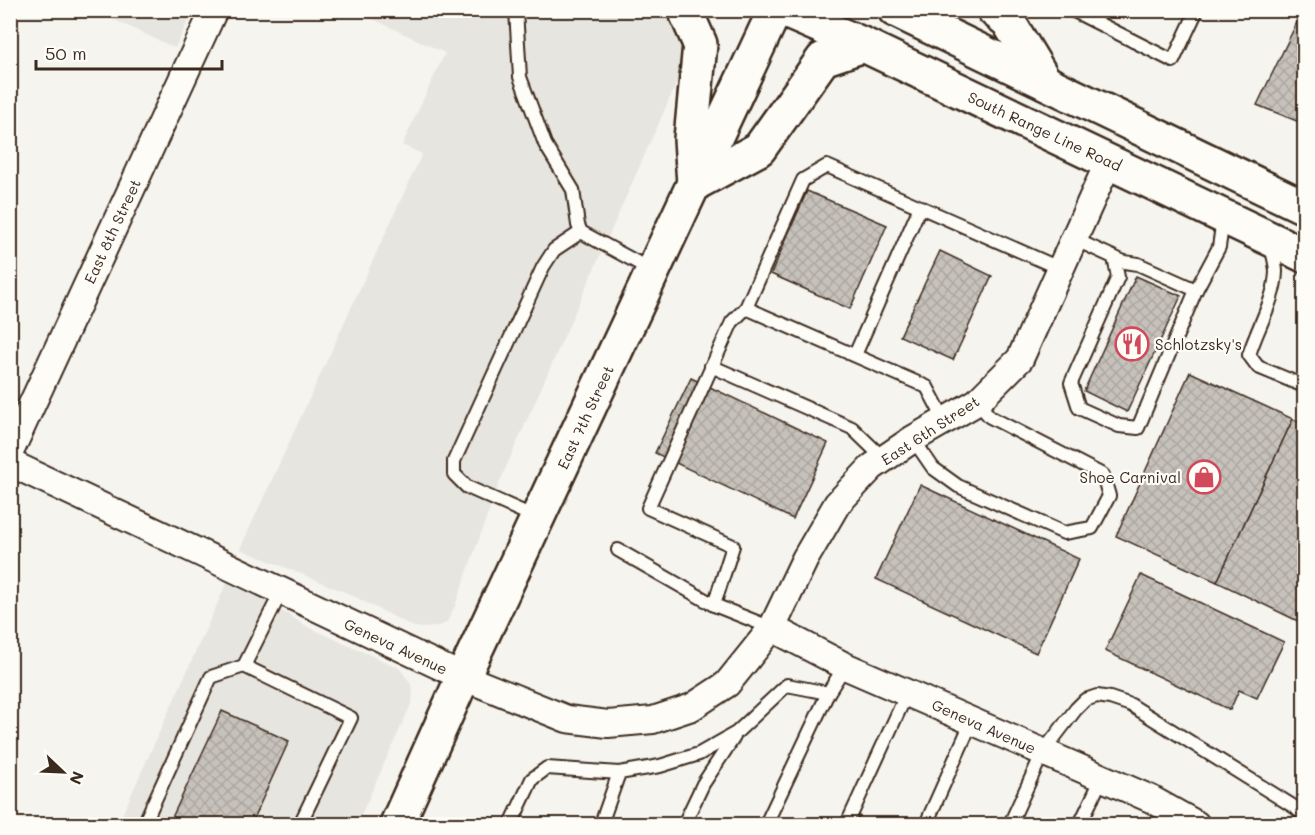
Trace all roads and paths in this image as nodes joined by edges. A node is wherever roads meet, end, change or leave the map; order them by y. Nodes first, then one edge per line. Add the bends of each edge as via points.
1 (214, 10) edge
2 (516, 10) edge
3 (685, 10) edge
4 (775, 10) edge
5 (783, 10) edge
6 (895, 10) edge
7 (994, 10) edge
8 (1072, 10) edge
9 (1197, 10) edge
10 (864, 45) junction
11 (1045, 82) junction
12 (1109, 161) junction
13 (694, 184) junction
14 (920, 207) junction
15 (1305, 207) edge
16 (1223, 218) junction
17 (581, 232) junction
18 (1269, 238) junction
19 (1074, 239) junction
20 (1305, 255) edge
21 (1114, 258) junction
22 (1060, 269) junction
23 (653, 271) junction
24 (1196, 290) junction
25 (746, 308) junction
26 (855, 356) junction
27 (711, 366) junction
28 (1305, 386) edge
29 (977, 402) junction
30 (945, 421) junction
31 (913, 439) junction
32 (10, 452) edge
33 (884, 459) junction
34 (10, 463) edge
35 (537, 518) junction
36 (618, 550) dead end
37 (282, 592) junction
38 (714, 605) junction
39 (772, 628) junction
40 (244, 666) junction
41 (845, 666) junction
42 (463, 677) junction
43 (828, 693) junction
44 (907, 693) junction
45 (972, 721) junction
46 (736, 733) junction
47 (1043, 752) junction
48 (619, 773) junction
49 (1102, 778) junction
50 (1305, 816) edge
51 (1181, 821) edge
52 (144, 825) edge
53 (300, 825) edge
54 (397, 825) edge
55 (511, 825) edge
56 (601, 825) edge
57 (684, 825) edge
58 (766, 825) edge
59 (847, 825) edge
60 (926, 825) edge
61 (1010, 825) edge
62 (1080, 825) edge

1 - 32 street, East 8th Street
2 - 17 lane via 520,77 546,144 573,190
3 - 13 main road via 700,44 692,139
4 - 13 main road, East 7th Street
5 - 10 main road, South Range Line Road
6 - 11 main road
7 - 11 main road via 1008,21
8 - 9 lane via 1173,61
10 - 12 main road, South Range Line Road
10 - 13 main road via 823,59 759,149
11 - 15 main road
12 - 16 main road, South Range Line Road
12 - 19 street, East 6th Street
13 - 23 main road, East 7th Street
14 - 22 lane
14 - 25 lane via 827,166 803,180
14 - 26 lane
16 - 18 main road, South Range Line Road
16 - 24 lane via 1219,247
17 - 23 lane
17 - 35 lane via 554,250 543,267 454,461 454,474 467,487
18 - 20 main road, South Range Line Road
18 - 28 lane via 1276,270 1273,291 1249,355 1258,367
19 - 21 lane
19 - 22 street, East 6th Street
21 - 24 lane via 1138,264
21 - 24 lane via 1118,277 1071,383 1079,408 1119,426 1138,428
22 - 29 street, East 6th Street via 1020,359
23 - 35 main road, East 7th Street
25 - 26 lane
25 - 27 lane via 732,322
26 - 30 lane via 927,387
27 - 33 lane via 852,428
27 - 38 lane via 648,508 733,546
29 - 30 street, East 6th Street
29 - 31 lane via 990,417 1104,475 1109,496 1092,528 1064,533 958,486 933,468
30 - 31 street, East 6th Street
31 - 33 street, East 6th Street
33 - 39 street, East 6th Street via 837,504
34 - 37 street, Geneva Avenue
35 - 42 main road, East 7th Street
36 - 38 lane, Geneva Avenue
37 - 40 lane
37 - 42 street, Geneva Avenue
38 - 39 lane, Geneva Avenue
39 - 41 street, Geneva Avenue
39 - 42 street, Geneva Avenue via 727,684 692,707 653,720 608,724 567,719
40 - 52 lane via 211,676
40 - 53 lane via 351,718
41 - 43 lane
41 - 44 street, Geneva Avenue
42 - 54 main road, East 7th Street
43 - 46 lane via 787,685
43 - 58 lane
44 - 45 street, Geneva Avenue
44 - 59 lane
45 - 47 street, Geneva Avenue
45 - 60 lane
46 - 48 lane via 699,754
46 - 57 lane via 702,784
47 - 49 street, Geneva Avenue
47 - 50 lane via 1085,700 1097,696 1110,698 1131,705
47 - 61 lane
48 - 55 lane via 547,768 532,779
48 - 56 lane
49 - 51 street, Geneva Avenue via 1151,799
49 - 62 lane

